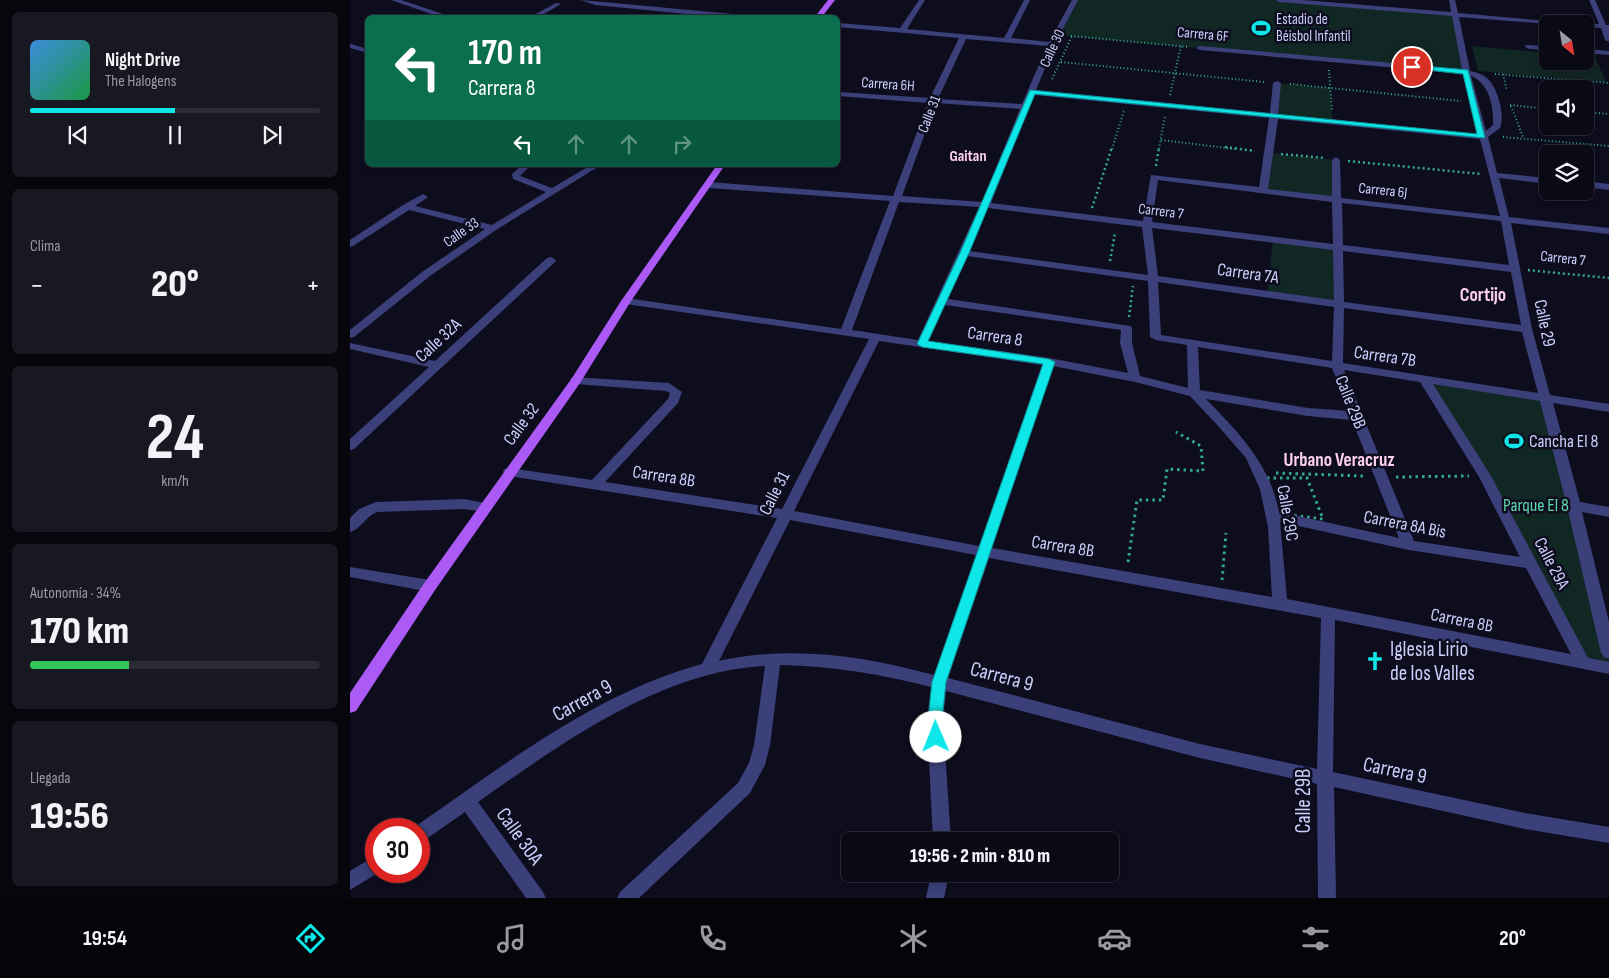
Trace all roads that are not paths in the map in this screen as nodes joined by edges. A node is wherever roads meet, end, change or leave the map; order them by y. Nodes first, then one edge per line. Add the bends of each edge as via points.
1 (394, 0) edge
2 (584, 0) edge
3 (832, 0) edge
4 (915, 0) edge
5 (922, 0) edge
6 (1027, 0) edge
7 (1076, 0) edge
8 (1279, 0) edge
9 (1452, 0) edge
10 (1592, 0) edge
11 (558, 4) dead end
12 (1455, 14) junction
13 (442, 15) edge
14 (535, 15) edge
15 (723, 15) edge
16 (820, 15) edge
17 (1539, 21) edge
18 (840, 25) edge
19 (1594, 26) edge
20 (1607, 27) edge
21 (902, 31) junction
22 (963, 36) junction
23 (1006, 40) junction
24 (1609, 40) edge
25 (1051, 44) junction
26 (350, 46) edge
27 (1529, 47) dead end
28 (1200, 48) road end
29 (1539, 48) edge
30 (365, 50) edge
31 (1594, 52) edge
32 (1609, 54) edge
33 (1471, 73) junction
34 (1277, 83) dead end
35 (1032, 92) junction
36 (840, 94) edge
37 (933, 101) junction
38 (1026, 107) junction
39 (1272, 116) junction
40 (1482, 137) junction
41 (1336, 160) dead end
42 (525, 167) edge
43 (593, 167) edge
44 (720, 167) edge
45 (1494, 175) junction
46 (1539, 179) edge
47 (709, 185) junction
48 (1594, 185) edge
49 (1609, 187) edge
50 (551, 191) junction
51 (1263, 191) junction
52 (423, 197) dead end
53 (897, 199) junction
54 (1338, 200) junction
55 (985, 205) junction
56 (406, 207) junction
57 (1505, 218) junction
58 (1143, 224) junction
59 (493, 228) junction
60 (1609, 231) edge
61 (350, 244) edge
62 (1337, 247) junction
63 (965, 253) junction
64 (551, 260) dead end
65 (1515, 268) junction
66 (1153, 277) junction
67 (626, 301) junction
68 (942, 301) junction
69 (1339, 305) junction
70 (1527, 329) junction
71 (845, 333) junction
72 (350, 335) edge
73 (876, 336) junction
74 (1192, 342) junction
75 (922, 344) junction
76 (350, 346) edge
77 (1049, 362) junction
78 (436, 365) junction
79 (1337, 367) junction
80 (1135, 378) junction
81 (1424, 379) junction
82 (576, 380) junction
83 (1194, 393) junction
84 (1544, 398) junction
85 (1609, 408) edge
86 (1358, 416) junction
87 (350, 446) edge
88 (509, 472) junction
89 (596, 484) junction
90 (1574, 506) junction
91 (485, 507) junction
92 (1609, 512) edge
93 (785, 514) junction
94 (1276, 514) junction
95 (350, 528) edge
96 (1410, 545) junction
97 (985, 552) junction
98 (1532, 564) junction
99 (350, 572) edge
100 (430, 586) junction
101 (1276, 603) junction
102 (1328, 614) junction
103 (1609, 653) edge
104 (773, 660) junction
105 (1583, 663) junction
106 (708, 668) junction
107 (1609, 668) edge
108 (939, 682) junction
109 (350, 706) edge
110 (1325, 779) junction
111 (467, 800) junction
112 (430, 826) edge
113 (941, 832) edge
114 (1609, 835) edge
115 (365, 871) edge
116 (350, 881) edge
117 (938, 882) edge
118 (537, 898) edge
119 (626, 898) edge
120 (935, 898) edge
121 (1327, 898) edge

1 - 13 street
2 - 15 street
3 - 16 main road
4 - 5 street
5 - 21 street
6 - 23 street
7 - 25 street, Calle 30
8 - 12 street
9 - 12 street, Calle 29
10 - 20 street
11 - 14 street
12 - 17 street
12 - 33 street, Calle 29
18 - 21 street
19 - 20 street
20 - 24 street
21 - 22 street
22 - 23 street
22 - 37 street, Calle 31
23 - 25 street
25 - 35 street, Calle 30
26 - 30 street
27 - 29 street
28 - 33 street, Carrera 6F
31 - 32 street
33 - 40 street, Calle 29
33 - 40 street via 1487,83 1498,124
34 - 39 street
35 - 38 street, Calle 30
35 - 39 street
36 - 37 street, Carrera 6H
37 - 38 street, Carrera 6H
37 - 53 street, Calle 31
38 - 55 street, Calle 30
39 - 40 street
39 - 51 street
40 - 45 street, Calle 29
41 - 54 street, Calle 29B
42 - 50 street via 516,177
43 - 50 street, Calle 33
44 - 47 main road, Calle 32
45 - 46 street
45 - 57 street, Calle 29
47 - 53 street, Carrera 7
47 - 67 main road, Calle 32
48 - 49 street
50 - 59 street, Calle 33
51 - 54 street, Carrera 6J
51 - 58 street, Carrera 6J via 1154,177
52 - 56 street
53 - 55 street, Carrera 7
53 - 71 street, Calle 31
54 - 57 street, Carrera 6J
54 - 62 street, Calle 29B
55 - 58 street, Carrera 7
55 - 63 street, Calle 30
56 - 59 street
56 - 61 street
57 - 60 street, Carrera 6J
57 - 65 street, Calle 29
58 - 62 street, Carrera 7
58 - 66 street
59 - 72 street, Calle 33 via 426,274
62 - 65 street, Carrera 7
62 - 69 street, Calle 29B
63 - 66 street, Carrera 7A
63 - 68 street, Calle 30
64 - 78 street, Calle 32A
65 - 70 street, Calle 29
66 - 69 street, Carrera 7A
66 - 74 street, Carrera 7B via 1156,337
67 - 71 street, Carrera 8
67 - 82 main road, Calle 32
68 - 75 street, Calle 30
68 - 80 street via 1128,328 1126,343
69 - 70 street, Carrera 7A
69 - 79 street, Calle 29B
70 - 84 street, Calle 29
71 - 73 street, Carrera 8
73 - 75 street, Carrera 8
73 - 93 street, Calle 31
74 - 79 street, Carrera 7B
74 - 83 street
75 - 77 street, Carrera 8
76 - 78 street
77 - 80 street, Carrera 8
77 - 97 street
78 - 87 street, Calle 32A
79 - 81 street, Carrera 7B
79 - 86 street, Calle 29B
80 - 83 street, Carrera 8
81 - 84 street, Carrera 7B
81 - 98 street, Calle 29A via 1485,476
82 - 88 main road, Calle 32
82 - 89 street via 669,387 676,392 674,400
83 - 86 street, Carrera 8 via 1308,412
83 - 94 street, Calle 29C via 1250,455
84 - 85 street, Carrera 7B
84 - 90 street, Calle 29
86 - 96 street, Calle 29B
88 - 89 street, Carrera 8B
88 - 91 main road, Calle 32
89 - 93 street, Carrera 8B
90 - 92 street
90 - 103 street, Calle 29
91 - 95 street via 464,504 376,507 364,512
91 - 100 main road, Calle 32
93 - 97 street, Carrera 8B
93 - 106 street, Calle 31
94 - 96 street, Carrera 8A Bis
94 - 101 street, Calle 29C
96 - 98 street, Carrera 8A Bis
97 - 101 street, Carrera 8B
97 - 108 street
98 - 105 street, Calle 29A
99 - 100 street
100 - 109 main road, Calle 32
101 - 102 street, Carrera 8B
102 - 105 street, Carrera 8B
102 - 110 street, Calle 29B
104 - 106 street, Carrera 9 via 744,661
104 - 108 street, Carrera 9 via 837,662 883,668
104 - 119 street via 762,745 757,765 744,788
105 - 107 street, Carrera 8B
106 - 111 street, Carrera 9 via 616,706 569,732
108 - 110 street, Carrera 9 via 1200,751
108 - 113 street via 935,720
110 - 114 street, Carrera 9 via 1525,821
110 - 121 street, Calle 29B
111 - 112 street, Carrera 9
111 - 118 street, Calle 30A
115 - 116 street
117 - 120 street

